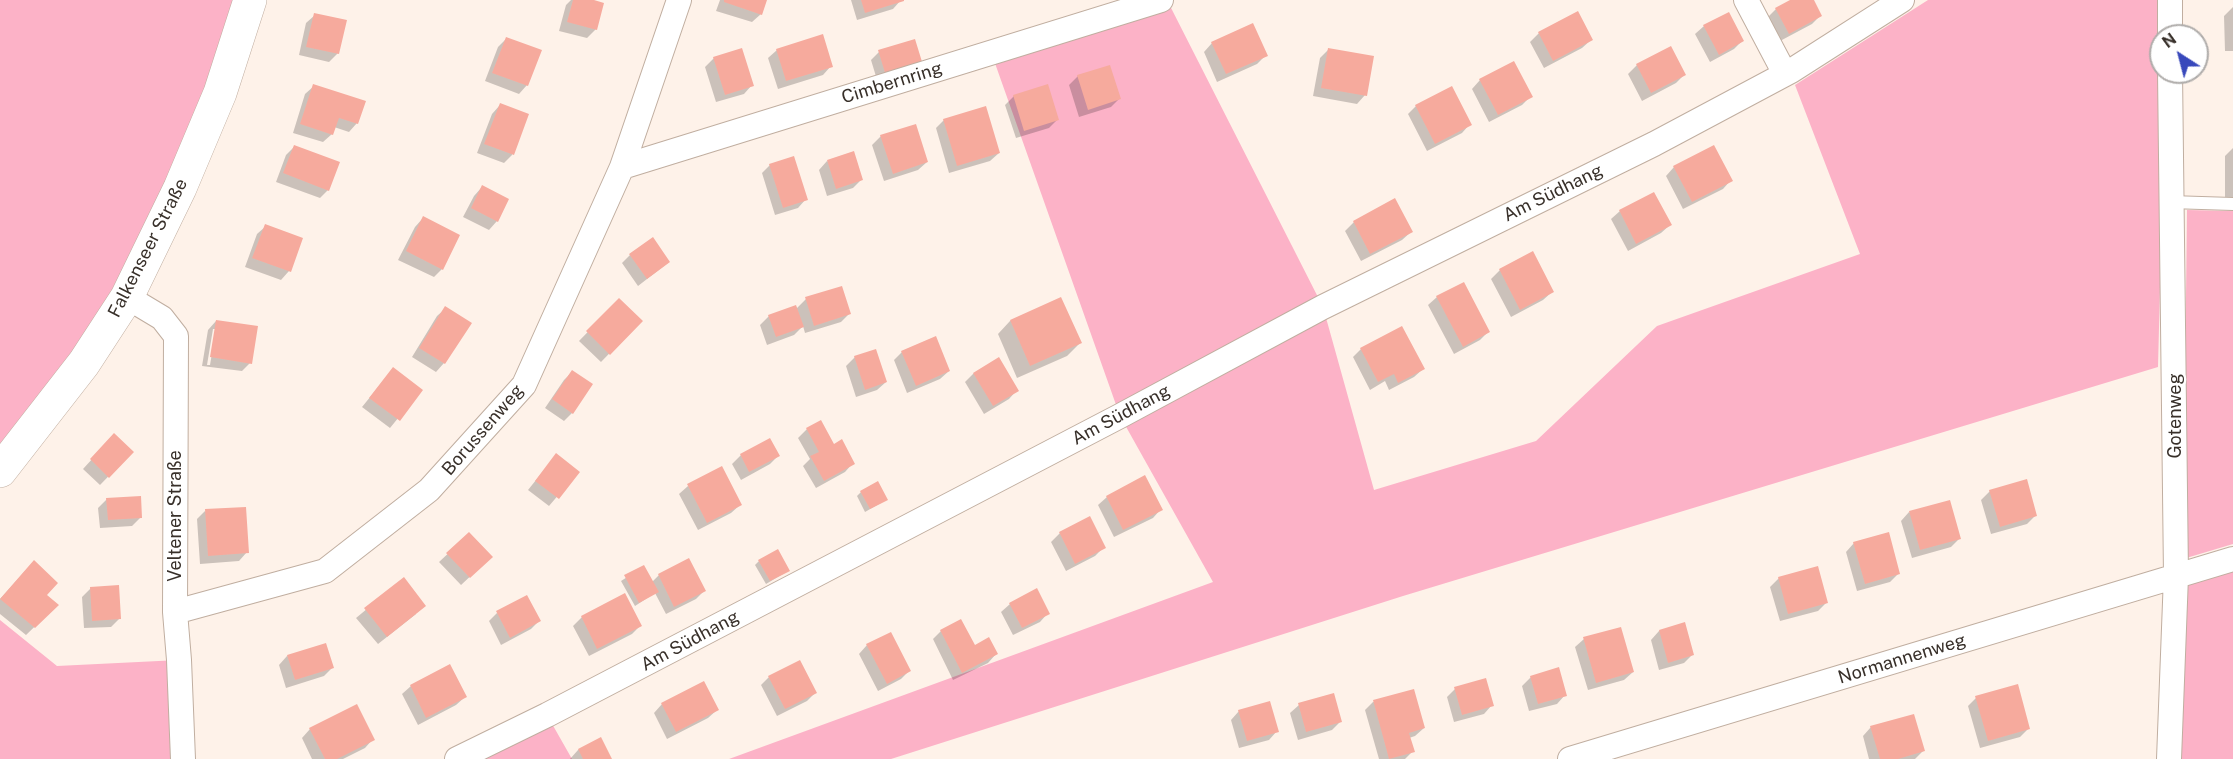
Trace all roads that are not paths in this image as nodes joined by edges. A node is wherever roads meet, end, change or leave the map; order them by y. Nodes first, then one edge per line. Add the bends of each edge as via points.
1 (250, 0) edge
2 (679, 0) edge
3 (1161, 0) edge
4 (1746, 0) edge
5 (1902, 0) edge
6 (2170, 0) edge
7 (2170, 24) edge
8 (1785, 74) junction
9 (2170, 84) edge
10 (622, 167) junction
11 (2170, 202) junction
12 (2233, 204) edge
13 (127, 297) junction
14 (0, 471) edge
15 (2233, 559) edge
16 (2175, 576) junction
17 (175, 612) junction
18 (183, 759) edge
19 (458, 759) edge
20 (1570, 759) edge
21 (2169, 759) edge

1 - 13 main road, Falkenseer Straße via 220,93 180,188
2 - 10 street, Borussenweg
3 - 10 street, Cimbernring
4 - 8 street
5 - 8 street, Am Südhang
6 - 7 street
8 - 19 street, Am Südhang via 1654,144 1323,307
9 - 11 street, Gotenweg
10 - 17 street, Borussenweg via 524,385 429,490 325,571
11 - 12 lane
11 - 16 street, Gotenweg
13 - 14 main road, Falkenseer Straße via 84,363
13 - 17 street, Veltener Straße via 162,318 176,336
15 - 16 street, Normannenweg
16 - 20 street, Normannenweg
16 - 21 street, Gotenweg
17 - 18 street, Veltener Straße

